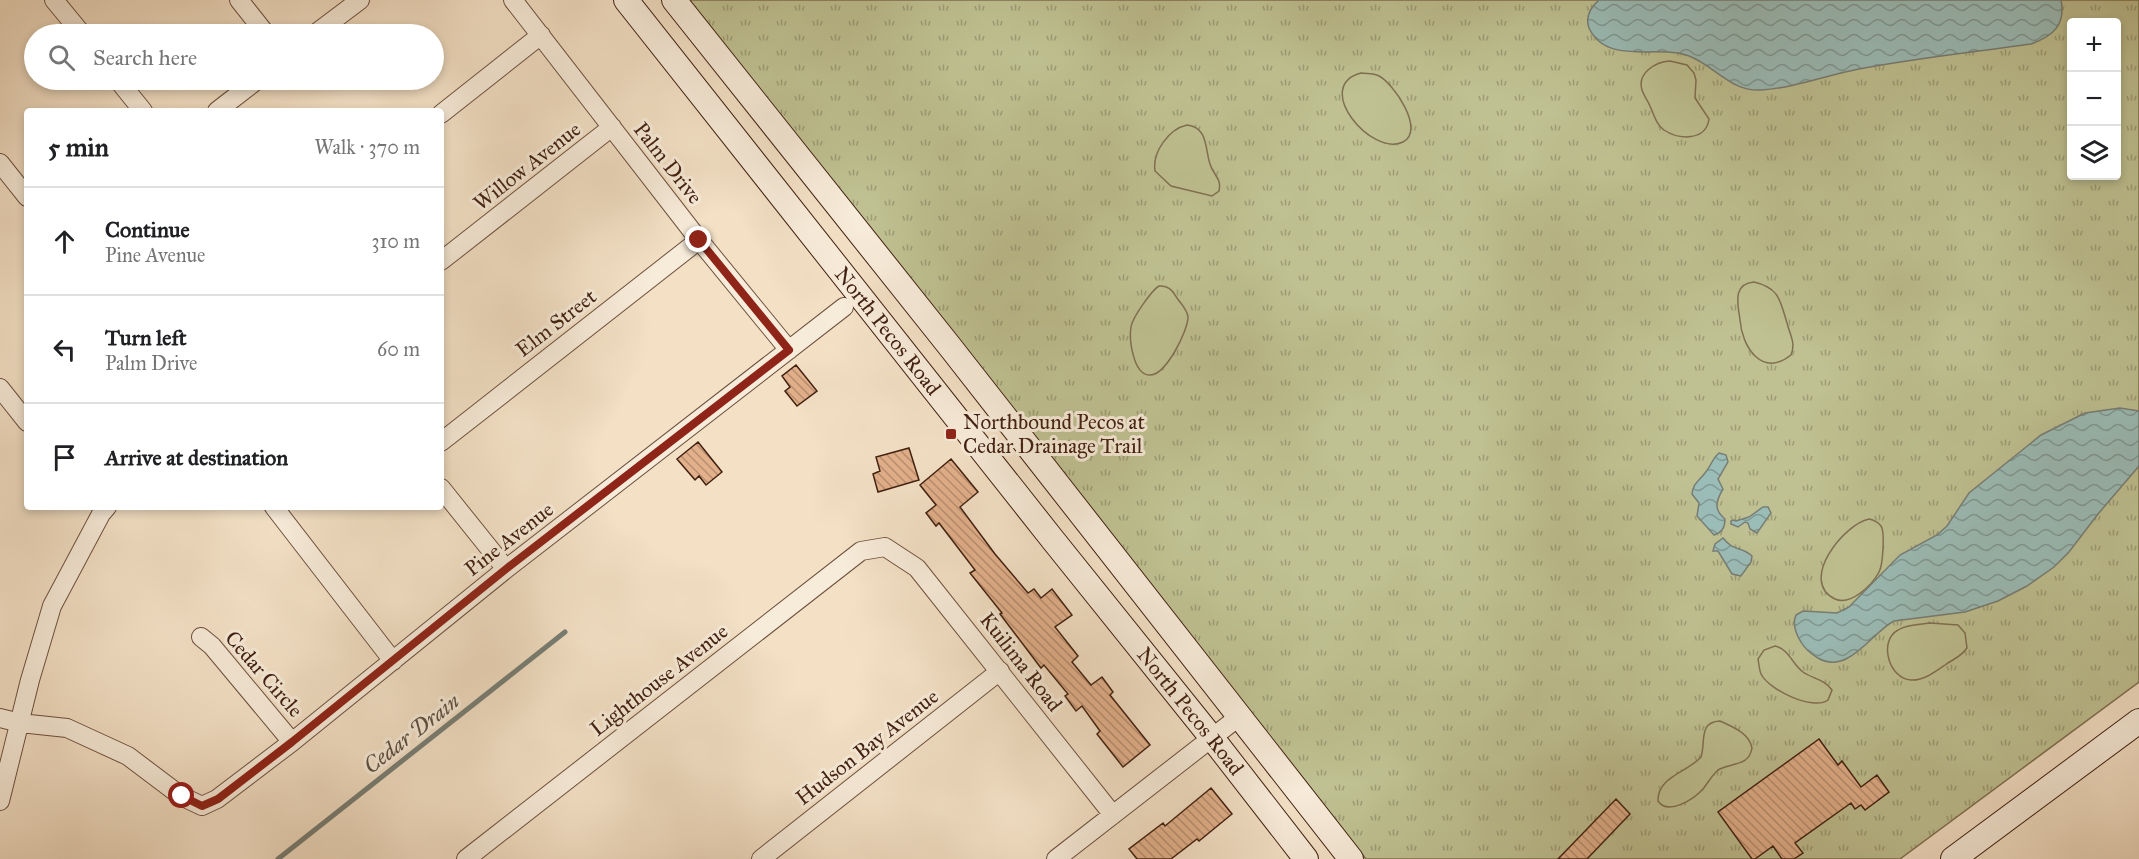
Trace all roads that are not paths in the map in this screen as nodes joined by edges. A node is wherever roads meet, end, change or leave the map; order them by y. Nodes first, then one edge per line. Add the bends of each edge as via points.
1 (54, 0) edge
2 (239, 0) edge
3 (360, 0) edge
4 (513, 0) edge
5 (626, 0) edge
6 (674, 0) edge
7 (74, 24) edge
8 (259, 24) edge
9 (328, 24) edge
10 (541, 35) junction
11 (126, 90) edge
12 (244, 90) edge
13 (141, 108) edge
14 (221, 108) edge
15 (444, 112) edge
16 (612, 128) junction
17 (0, 164) edge
18 (24, 193) edge
19 (699, 240) junction
20 (444, 259) edge
21 (844, 307) dead end
22 (789, 350) junction
23 (0, 388) edge
24 (24, 418) edge
25 (444, 440) edge
26 (444, 492) edge
27 (100, 510) edge
28 (276, 510) edge
29 (885, 547) joint
30 (506, 569) junction
31 (201, 637) dead end
32 (393, 661) junction
33 (1000, 671) junction
34 (1240, 716) junction
35 (0, 718) edge
36 (2139, 721) edge
37 (20, 723) junction
38 (1212, 738) junction
39 (292, 742) junction
40 (0, 801) edge
41 (1113, 814) junction
42 (466, 859) edge
43 (761, 859) edge
44 (1056, 859) edge
45 (1306, 859) edge
46 (1351, 859) edge
47 (1953, 859) edge

1 - 7 street
2 - 8 street
3 - 9 street
4 - 10 street, Palm Drive
5 - 38 main road, North Pecos Road
6 - 34 main road, North Pecos Road
10 - 15 street
10 - 16 street, Palm Drive
11 - 13 street
12 - 14 street
16 - 19 street, Palm Drive
16 - 20 street, Willow Avenue
17 - 18 street
19 - 22 street, Palm Drive
19 - 25 street, Elm Street
21 - 22 street, Pine Avenue
22 - 30 street, Pine Avenue
23 - 24 street
26 - 30 street
27 - 37 street via 52,606
28 - 32 street
29 - 33 street, Kuilima Road via 917,568
29 - 42 street, Lighthouse Avenue via 861,551
30 - 32 street, Pine Avenue
31 - 39 street, Cedar Circle
32 - 39 street, Pine Avenue
33 - 41 street, Kuilima Road
33 - 43 street, Hudson Bay Avenue
34 - 38 street
34 - 46 main road, North Pecos Road
35 - 37 street
36 - 47 main road
37 - 39 street, Pine Avenue via 67,728 128,756 202,806 218,799
37 - 40 street
38 - 41 street
38 - 45 main road, North Pecos Road
41 - 44 street

